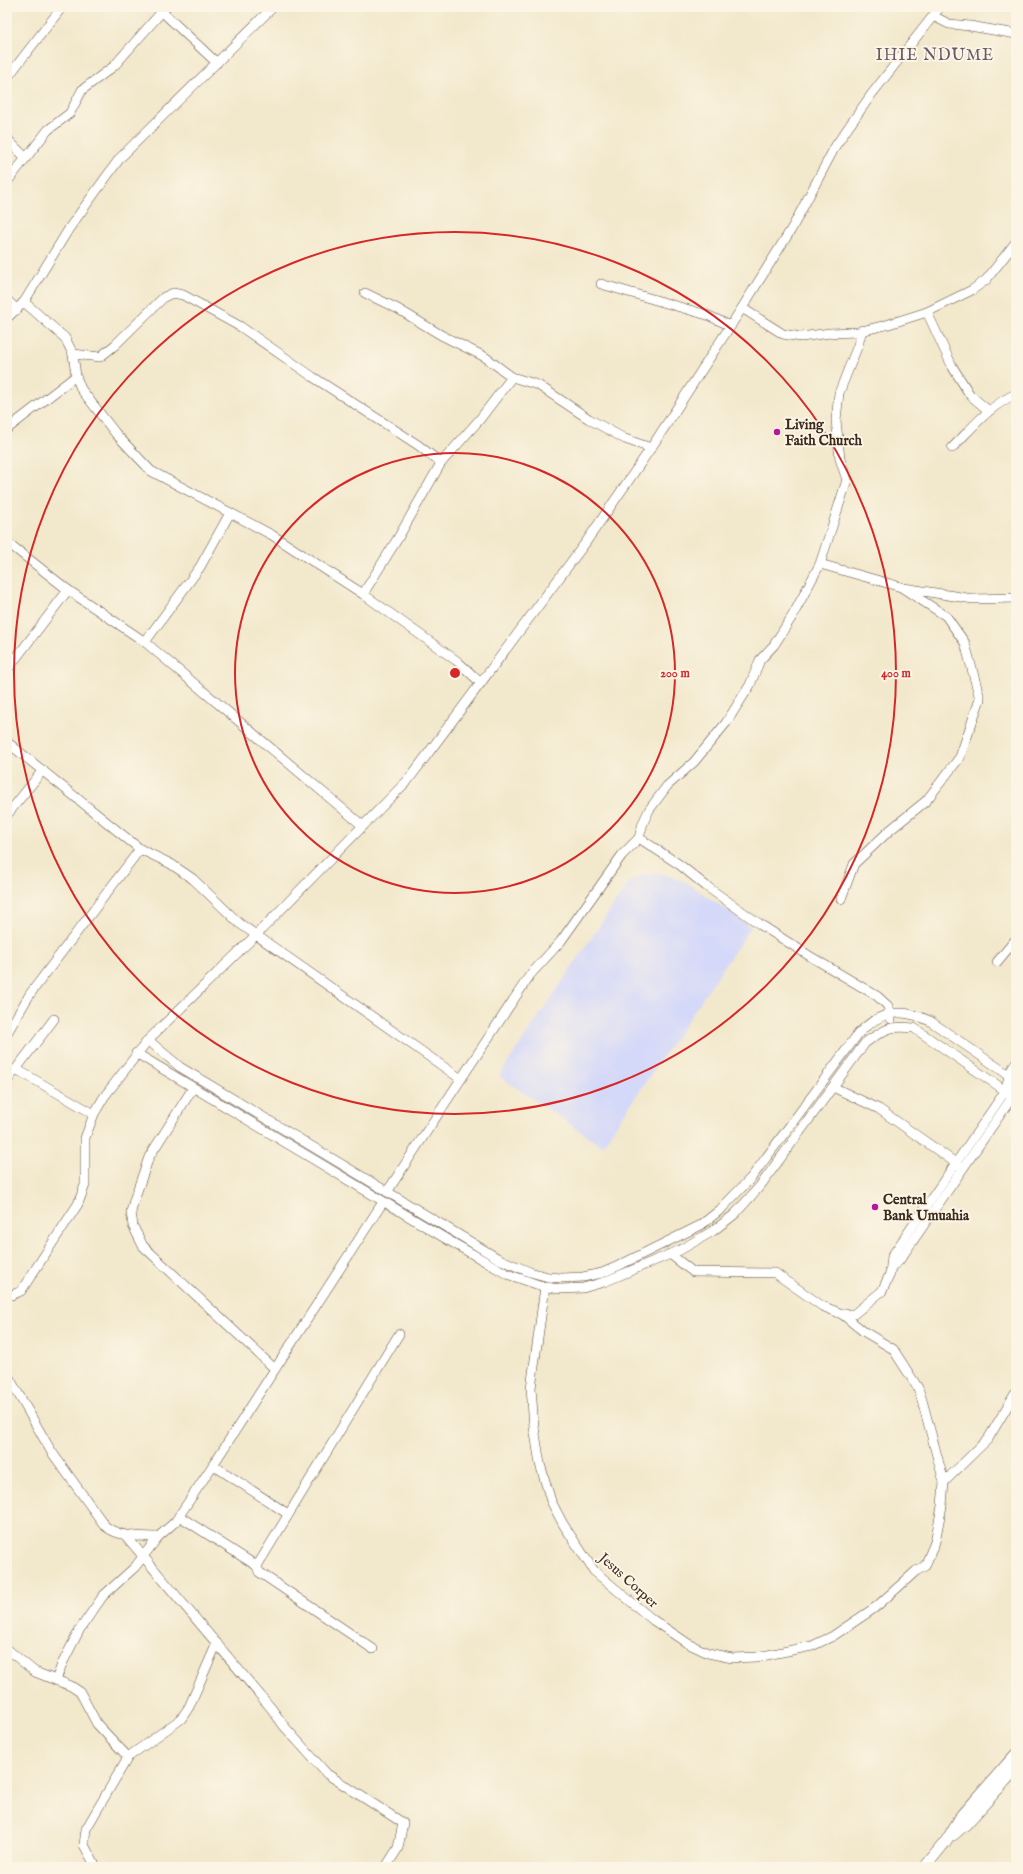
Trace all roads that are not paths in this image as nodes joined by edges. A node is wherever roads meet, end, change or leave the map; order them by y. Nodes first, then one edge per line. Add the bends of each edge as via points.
1 (62, 7) edge
2 (273, 7) edge
3 (940, 7) edge
4 (162, 8) edge
5 (933, 16) junction
6 (1016, 34) edge
7 (217, 64) junction
8 (7, 78) edge
9 (7, 137) edge
10 (25, 157) junction
11 (7, 182) edge
12 (1016, 242) edge
13 (601, 284) dead end
14 (365, 293) dead end
15 (7, 300) edge
16 (24, 302) junction
17 (742, 308) junction
18 (17, 310) junction
19 (927, 312) junction
20 (7, 318) edge
21 (731, 326) junction
22 (862, 330) junction
23 (72, 354) junction
24 (76, 376) junction
25 (512, 377) junction
26 (1016, 394) edge
27 (989, 411) junction
28 (7, 429) edge
29 (651, 448) junction
30 (952, 448) dead end
31 (441, 462) junction
32 (230, 512) junction
33 (7, 542) edge
34 (820, 564) junction
35 (901, 587) junction
36 (68, 590) junction
37 (363, 594) junction
38 (1016, 598) edge
39 (145, 642) junction
40 (7, 670) edge
41 (482, 683) junction
42 (7, 742) edge
43 (43, 770) junction
44 (7, 815) edge
45 (363, 826) junction
46 (639, 838) junction
47 (140, 849) junction
48 (841, 899) dead end
49 (256, 935) junction
50 (1016, 939) edge
51 (997, 962) dead end
52 (890, 1014) junction
53 (54, 1019) dead end
54 (893, 1028) junction
55 (7, 1033) edge
56 (148, 1040) junction
57 (136, 1053) junction
58 (1016, 1062) edge
59 (16, 1069) junction
60 (461, 1079) junction
61 (1014, 1079) edge
62 (7, 1081) edge
63 (833, 1087) junction
64 (193, 1088) junction
65 (1012, 1094) edge
66 (94, 1114) junction
67 (266, 1119) junction
68 (261, 1128) junction
69 (959, 1166) junction
70 (387, 1192) junction
71 (383, 1202) junction
72 (458, 1235) junction
73 (453, 1244) junction
74 (670, 1254) junction
75 (545, 1287) junction
76 (7, 1293) edge
77 (842, 1314) junction
78 (399, 1334) dead end
79 (275, 1369) junction
80 (7, 1374) edge
81 (10, 1387) edge
82 (1016, 1392) edge
83 (213, 1465) junction
84 (944, 1482) junction
85 (288, 1514) junction
86 (179, 1516) junction
87 (126, 1536) junction
88 (158, 1537) junction
89 (144, 1556) junction
90 (257, 1566) junction
91 (216, 1643) junction
92 (7, 1649) edge
93 (374, 1649) dead end
94 (56, 1680) junction
95 (1016, 1754) edge
96 (128, 1757) junction
97 (1016, 1769) edge
98 (946, 1841) junction
99 (96, 1867) edge
100 (386, 1867) edge
101 (925, 1867) edge

1 - 8 street
2 - 7 street
3 - 5 street
4 - 7 street
4 - 10 street via 114,66 82,90 70,113 48,130
5 - 6 street via 949,24
5 - 17 street via 871,95 836,145 792,228
7 - 16 street via 120,158 70,227
9 - 10 street
10 - 11 street
12 - 19 street via 986,280 972,290
13 - 21 street via 707,315
14 - 25 street via 485,357
15 - 18 street
16 - 18 street
16 - 23 street via 65,338
17 - 21 street
17 - 22 street via 790,336
18 - 20 street
19 - 22 street
19 - 27 street via 952,366 970,395
21 - 29 street
22 - 34 street via 839,394 836,420 840,459 847,480
23 - 24 street
23 - 31 street via 100,357 164,297 173,293 183,295 241,327
24 - 28 street
24 - 32 street via 81,389 116,434 151,471
25 - 29 street via 538,385 589,419 625,439
25 - 31 street via 476,424
26 - 27 street
27 - 30 street
29 - 41 street via 586,542
31 - 37 street
32 - 37 street via 272,535
32 - 39 street via 200,567
33 - 36 street
34 - 35 street
34 - 46 street via 793,615 774,645 760,660 750,685 726,723 694,762 667,786 642,823
35 - 38 street via 973,599
35 - 48 street via 946,616 965,643 980,699 960,758 926,801 854,864
36 - 39 street
36 - 40 street
37 - 41 street via 457,661
39 - 45 street
41 - 45 street via 409,779
42 - 43 street
43 - 44 street
43 - 47 street
45 - 49 street
46 - 52 street via 761,925 877,996 888,1006
46 - 60 street via 622,855 561,941 530,975
47 - 49 street via 193,879 239,923
47 - 55 street via 30,994
49 - 56 street
49 - 60 street
50 - 51 street
52 - 54 street
52 - 61 street via 914,1014 930,1021
52 - 72 street via 869,1023 858,1034 739,1192 701,1225 674,1239 602,1273 562,1278 548,1277 515,1267
53 - 59 street
54 - 63 street via 882,1031 865,1044
54 - 65 street via 914,1028
56 - 57 street
56 - 67 street via 180,1067
57 - 64 street
57 - 66 street
58 - 61 street
59 - 62 street
59 - 66 street
60 - 70 street
61 - 65 street
63 - 69 street via 879,1109
63 - 74 street via 760,1186 735,1214 713,1231
64 - 68 street
64 - 79 street via 149,1157 131,1212 133,1226 143,1246
65 - 69 street
66 - 76 street via 85,1138 85,1185 78,1204 21,1292 12,1295
67 - 68 street
67 - 70 street
68 - 71 street
69 - 77 street via 892,1256 892,1266 882,1291 854,1314
70 - 72 street
71 - 73 street
71 - 79 street
72 - 73 street
73 - 75 street via 507,1274
74 - 75 street via 604,1282 583,1288
74 - 77 street via 694,1272 775,1273 822,1306
75 - 84 street, Jesus Corper via 532,1388 534,1428 540,1464 551,1500 563,1524 594,1571 653,1620 687,1643 708,1653 732,1658 757,1657 812,1646 833,1636 876,1607 916,1571 923,1568 930,1557 942,1506
77 - 84 street via 863,1331 893,1349 918,1388
78 - 85 street
79 - 83 street
80 - 81 street
81 - 87 street via 51,1451 105,1526
82 - 84 street via 988,1439
83 - 85 street
83 - 86 street
85 - 90 street
86 - 88 street
86 - 90 street
87 - 88 street
87 - 89 street
88 - 89 street
89 - 91 street
89 - 94 street via 135,1568 103,1596 80,1630
90 - 93 street via 259,1572
91 - 96 street via 189,1707 181,1719
91 - 100 street via 327,1774 403,1824 398,1848
92 - 94 street via 35,1672
94 - 96 street via 80,1692 97,1724
95 - 98 street via 960,1818
96 - 99 street via 86,1829 84,1845
97 - 98 street via 966,1824
98 - 101 street

